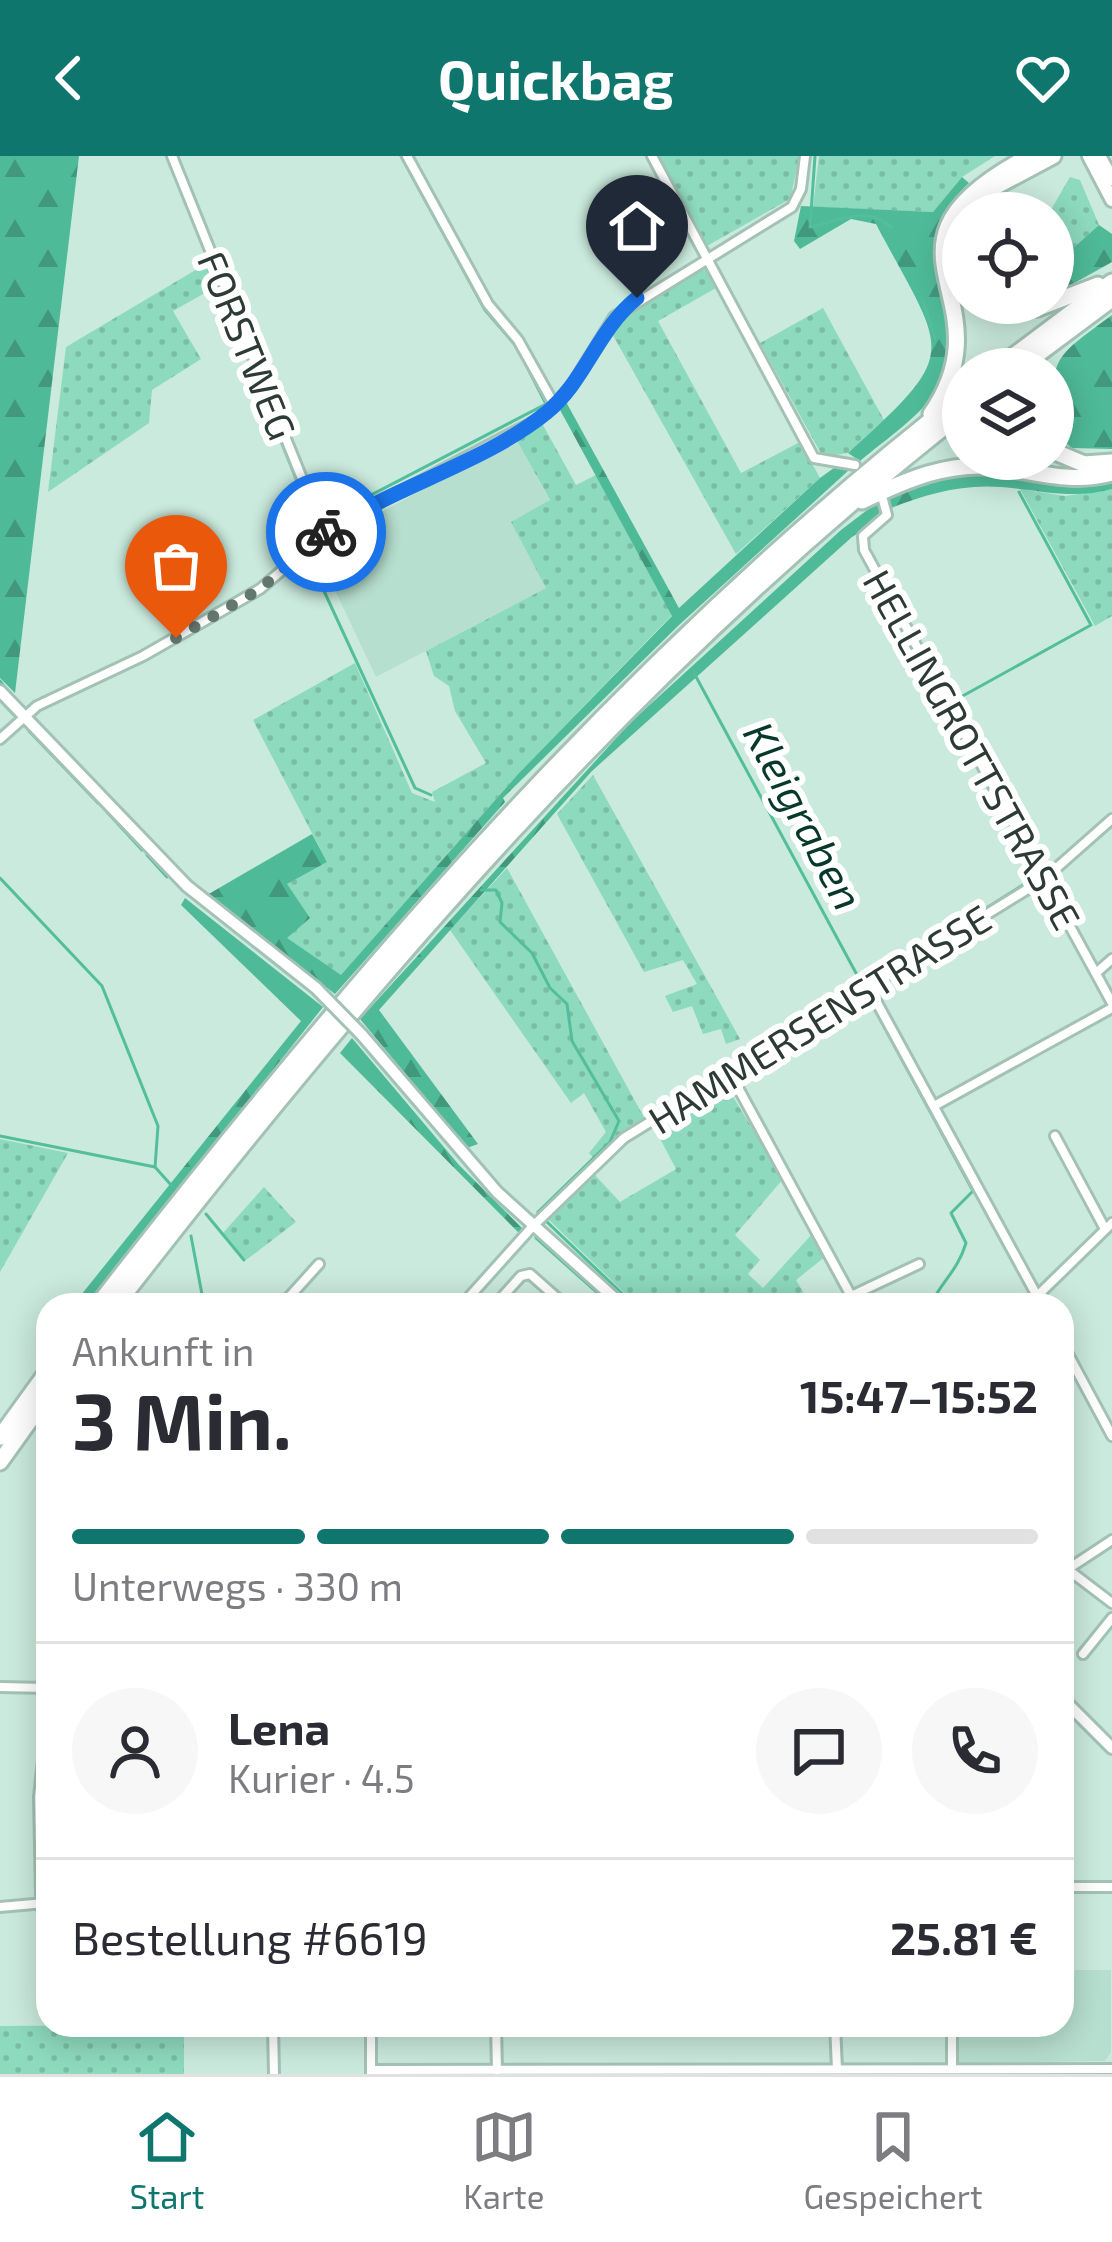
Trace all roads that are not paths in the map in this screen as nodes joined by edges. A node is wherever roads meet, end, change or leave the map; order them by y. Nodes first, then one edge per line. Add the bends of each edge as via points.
1 (172, 156) edge
2 (407, 156) edge
3 (652, 156) edge
4 (805, 156) edge
5 (1030, 156) edge
6 (1053, 156) edge
7 (1089, 156) edge
8 (1100, 156) edge
9 (1112, 179) edge
10 (987, 192) edge
11 (1112, 200) edge
12 (709, 257) junction
13 (1112, 281) edge
14 (1074, 295) edge
15 (1112, 299) edge
16 (1058, 339) junction
17 (1024, 348) edge
18 (1046, 348) edge
19 (1052, 348) edge
20 (555, 406) junction
21 (942, 411) edge
22 (922, 427) junction
23 (942, 429) edge
24 (1074, 460) edge
25 (1112, 462) edge
26 (854, 465) dead end
27 (1112, 473) edge
28 (883, 500) dead end
29 (843, 511) junction
30 (323, 533) junction
31 (0, 692) edge
32 (24, 718) junction
33 (0, 739) edge
34 (1112, 819) edge
35 (1044, 879) junction
36 (1112, 959) edge
37 (1096, 974) junction
38 (869, 988) junction
39 (1112, 1006) edge
40 (730, 1073) junction
41 (934, 1106) junction
42 (1054, 1136) dead end
43 (533, 1226) junction
44 (1109, 1226) edge
45 (319, 1264) dead end
46 (919, 1264) dead end
47 (108, 1293) edge
48 (125, 1293) edge
49 (293, 1293) edge
50 (473, 1293) edge
51 (506, 1293) edge
52 (551, 1293) edge
53 (608, 1293) edge
54 (850, 1293) edge
55 (867, 1293) edge
56 (1035, 1293) edge
57 (1037, 1293) edge
58 (1074, 1365) edge
59 (36, 1388) edge
60 (36, 1412) edge
61 (1112, 1436) edge
62 (0, 1437) edge
63 (0, 1462) edge
64 (1112, 1540) edge
65 (1074, 1561) edge
66 (1074, 1574) edge
67 (1112, 1603) edge
68 (1112, 1618) edge
69 (1083, 1654) dead end
70 (0, 1688) edge
71 (36, 1688) edge
72 (1076, 1710) edge
73 (1112, 1748) edge
74 (1074, 1887) edge
75 (1112, 1887) edge
76 (36, 1903) edge
77 (0, 1906) edge
78 (273, 2037) edge
79 (371, 2037) edge
80 (496, 2037) edge
81 (836, 2037) edge
82 (952, 2037) edge
83 (497, 2069) junction
84 (837, 2069) junction
85 (952, 2069) junction
86 (1112, 2069) edge
87 (371, 2072) edge
88 (274, 2074) edge

1 - 30 street, FORSTWEG
2 - 20 street
3 - 12 street
4 - 12 street via 792,207
5 - 22 highway via 977,185 950,215 942,251 957,362
6 - 10 highway
7 - 11 main road
8 - 9 main road
12 - 20 street via 614,317
12 - 26 street via 814,458
13 - 14 highway
13 - 17 highway
15 - 16 highway
16 - 18 highway
16 - 19 highway
20 - 30 street
21 - 22 highway
22 - 47 highway via 729,595 521,800 271,1087
23 - 29 highway
24 - 25 highway
27 - 29 highway via 1067,479 948,468
28 - 35 street, HELLINGROTTSTRASSE via 887,515 863,536 864,550
29 - 48 highway via 530,811 281,1096
30 - 32 street via 260,589
31 - 32 main road
32 - 33 street
32 - 43 main road, bridge via 187,886 316,988
34 - 35 street, HAMMERSENSTRASSE
35 - 37 street, HELLINGROTTSTRASSE
35 - 38 street, HAMMERSENSTRASSE
36 - 37 street
37 - 39 street, HELLINGROTTSTRASSE
38 - 40 street, HAMMERSENSTRASSE
38 - 41 street
39 - 41 street
40 - 43 street, HAMMERSENSTRASSE via 624,1138
40 - 54 street
41 - 56 street
42 - 44 street
43 - 50 street, HAMMERSENSTRASSE
43 - 53 main road
44 - 57 street
45 - 49 street
46 - 55 street
51 - 52 street via 530,1274
58 - 61 street
59 - 62 highway
60 - 63 highway
64 - 65 street
66 - 67 street
68 - 69 street
70 - 71 street
72 - 73 main road
74 - 75 street
76 - 77 street
78 - 88 street
79 - 87 street
80 - 83 street
81 - 84 street
82 - 85 street
83 - 84 street
83 - 87 street
84 - 85 street
85 - 86 street

